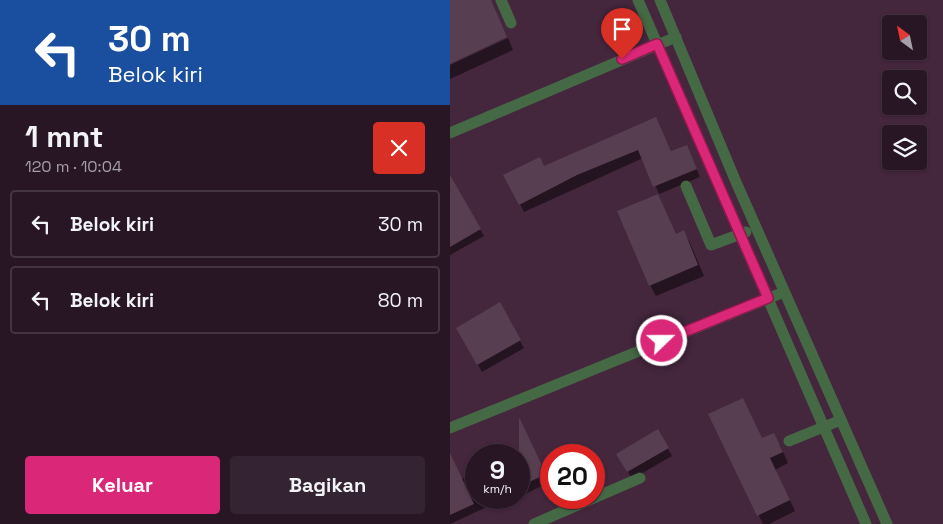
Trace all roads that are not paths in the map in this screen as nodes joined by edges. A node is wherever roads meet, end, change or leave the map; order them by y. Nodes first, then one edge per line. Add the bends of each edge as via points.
1 (501, 0) edge
2 (638, 0) edge
3 (660, 0) edge
4 (511, 23) dead end
5 (676, 37) junction
6 (657, 44) junction
7 (450, 133) edge
8 (686, 186) dead end
9 (756, 228) junction
10 (740, 234) junction
11 (784, 292) junction
12 (768, 298) junction
13 (841, 420) junction
14 (823, 427) junction
15 (450, 428) edge
16 (789, 442) dead end
17 (640, 478) dead end
18 (534, 524) edge
19 (866, 524) edge
20 (887, 524) edge

1 - 4 lane
2 - 6 lane
3 - 5 lane
5 - 6 lane
5 - 9 lane
6 - 7 lane
6 - 10 lane
8 - 10 lane via 710,245
9 - 10 lane
9 - 11 lane
10 - 12 lane
11 - 12 lane
11 - 13 lane
12 - 14 lane
12 - 15 lane
13 - 14 lane
13 - 20 lane
14 - 16 lane
14 - 19 lane
17 - 18 lane

